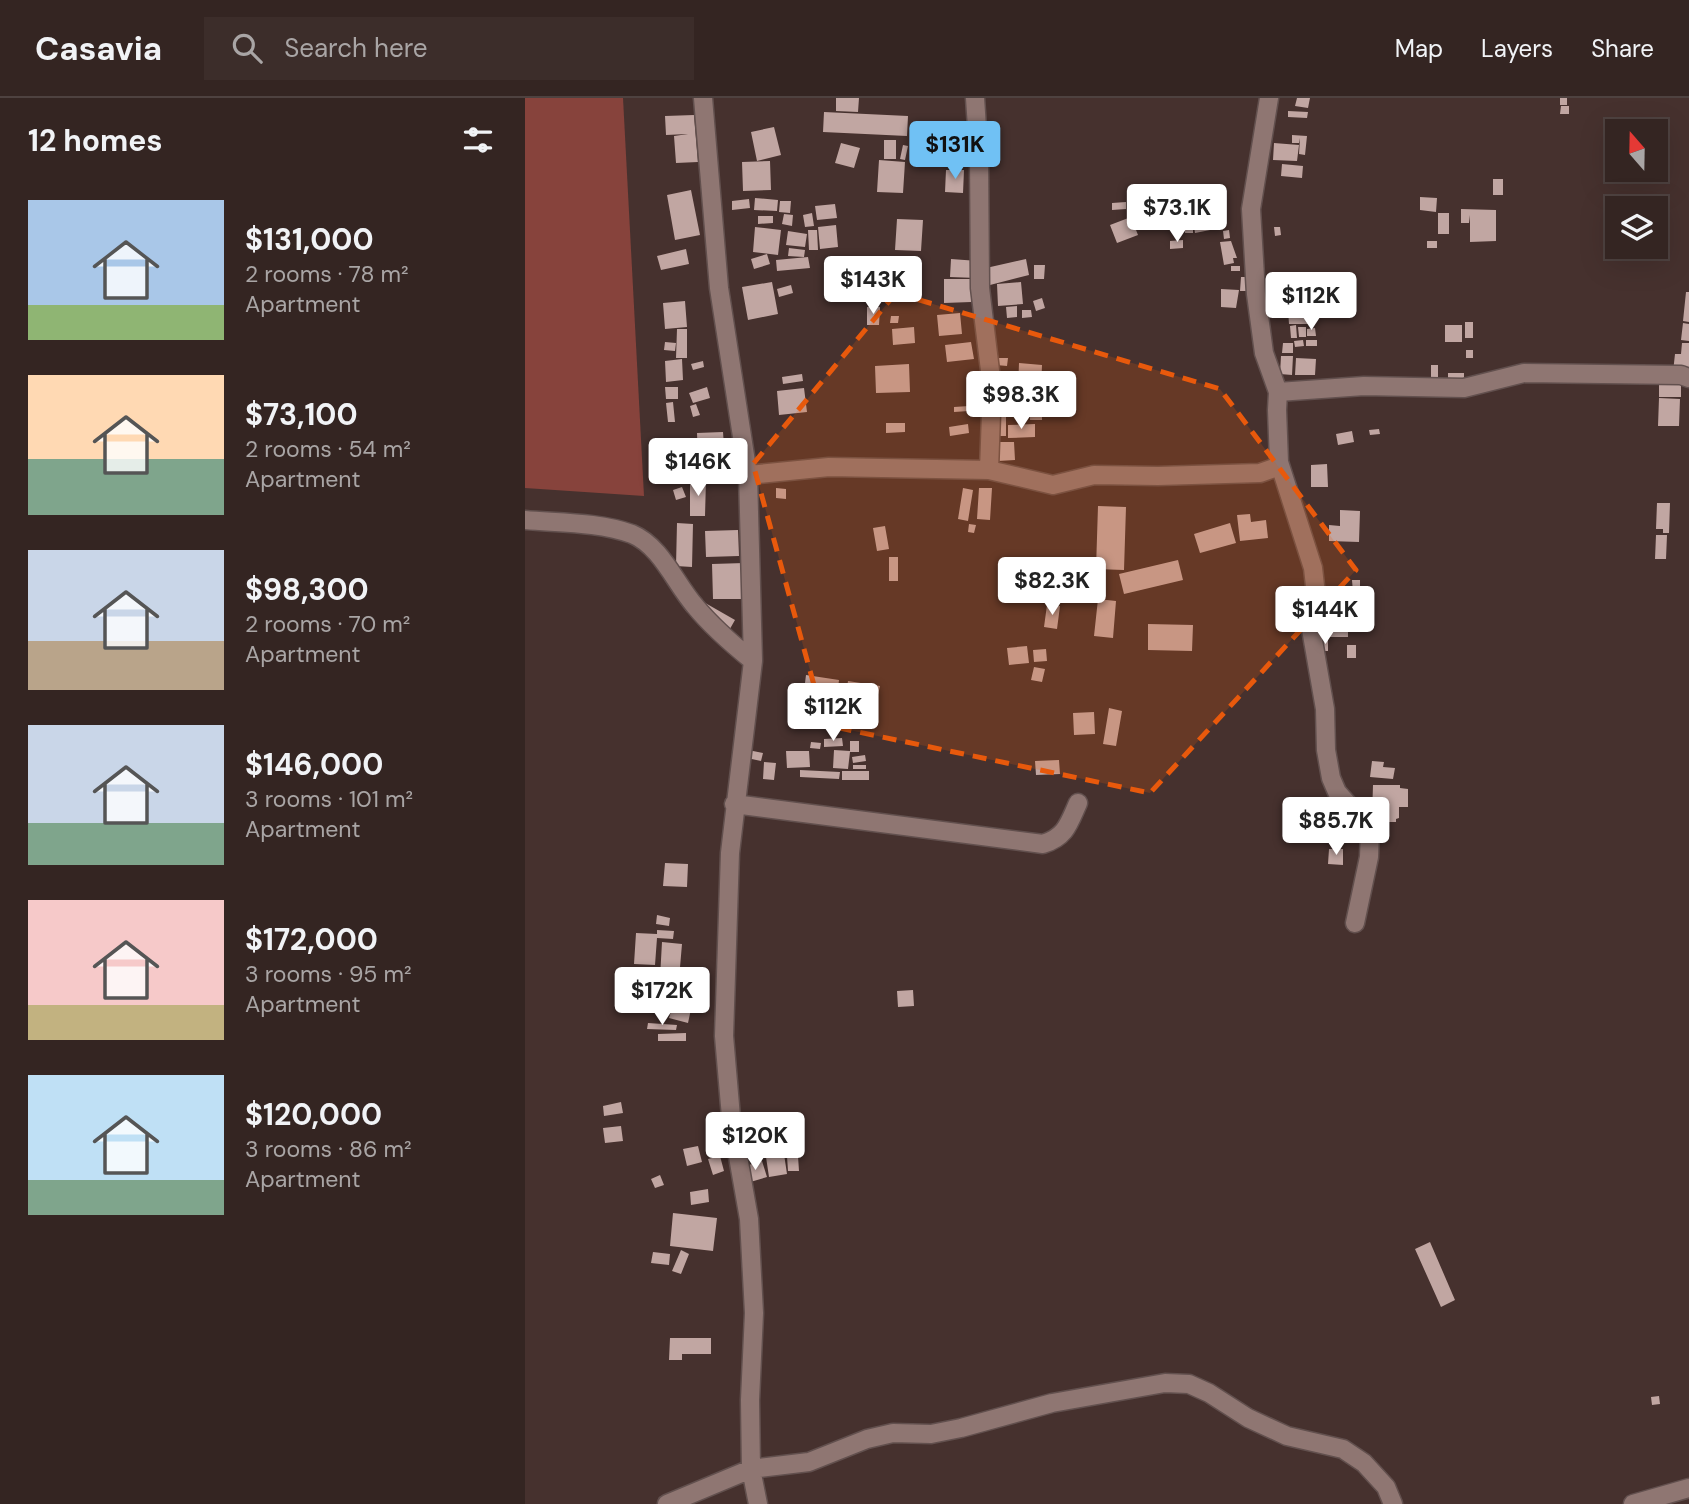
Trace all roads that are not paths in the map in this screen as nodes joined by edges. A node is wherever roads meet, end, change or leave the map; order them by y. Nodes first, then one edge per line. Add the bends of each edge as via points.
1 (703, 98) edge
2 (975, 98) edge
3 (1269, 98) edge
4 (1689, 378) edge
5 (1279, 392) junction
6 (1279, 462) junction
7 (989, 470) junction
8 (748, 475) junction
9 (525, 520) edge
10 (753, 661) junction
11 (1078, 803) dead end
12 (734, 804) junction
13 (1355, 923) dead end
14 (751, 1469) junction
15 (1689, 1488) edge
16 (667, 1504) edge
17 (758, 1504) edge
18 (1393, 1504) edge
19 (1633, 1504) edge

1 - 8 street via 719,288
2 - 7 street via 980,288 992,387
3 - 5 street via 1251,209 1264,353
4 - 5 street via 1524,373 1464,388 1364,386
5 - 6 street
6 - 7 street via 1271,471 1260,473 1094,475 1053,485
6 - 13 street via 1313,568 1316,595 1311,629 1331,778 1337,792 1370,829
7 - 8 street via 829,467
8 - 10 street
9 - 10 street via 615,528 634,535 650,545 717,631
10 - 12 street
11 - 12 street via 1066,830 1057,840 1043,844
12 - 14 street via 724,1036 731,1117 748,1219 754,1313
14 - 16 street
14 - 17 street
14 - 18 street via 809,1462 893,1433 931,1434 1052,1403 1165,1383 1189,1384 1287,1436 1343,1449 1364,1462 1386,1487
15 - 19 street

